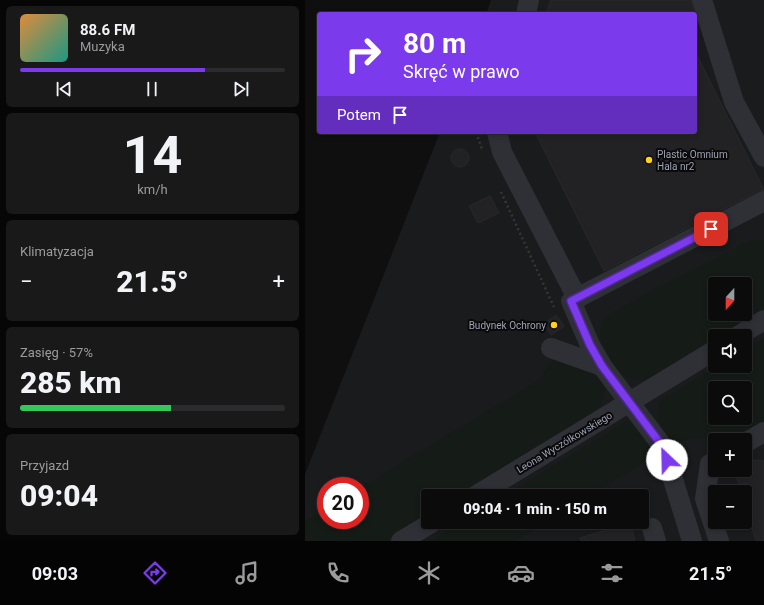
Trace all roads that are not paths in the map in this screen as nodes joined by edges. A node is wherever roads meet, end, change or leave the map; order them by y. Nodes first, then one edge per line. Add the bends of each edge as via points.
1 (529, 0) edge
2 (702, 0) edge
3 (526, 12) edge
4 (498, 134) edge
5 (764, 157) edge
6 (764, 201) edge
7 (574, 300) junction
8 (764, 320) edge
9 (749, 329) edge
10 (551, 348) dead end
11 (708, 354) edge
12 (602, 366) junction
13 (628, 403) junction
14 (764, 432) edge
15 (752, 438) edge
16 (708, 477) edge
17 (487, 489) edge
18 (679, 498) junction
19 (705, 499) junction
20 (423, 529) edge
21 (408, 539) edge
22 (692, 541) edge
23 (719, 541) edge

1 - 3 street
2 - 5 street via 733,102
4 - 7 street via 502,152
6 - 7 street
7 - 12 street via 590,345
8 - 9 street
10 - 12 street
11 - 13 street, Leona Wyczółkowskiego
12 - 13 street
13 - 17 street, Leona Wyczółkowskiego
13 - 18 street via 663,447
14 - 15 street
16 - 19 street
18 - 19 street
18 - 22 street
19 - 23 street
20 - 21 street

